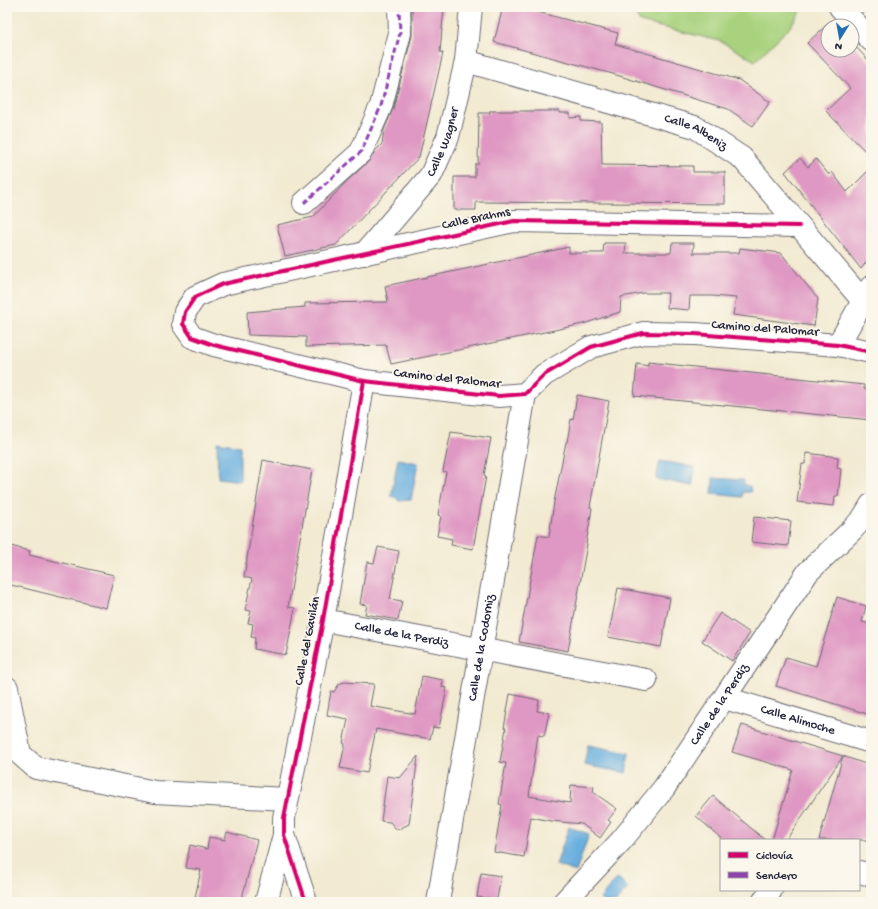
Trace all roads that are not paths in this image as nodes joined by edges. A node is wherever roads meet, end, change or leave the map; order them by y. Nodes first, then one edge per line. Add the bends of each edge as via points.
1 (399, 7) edge
2 (471, 7) edge
3 (840, 7) edge
4 (871, 40) edge
5 (466, 61) junction
6 (304, 203) dead end
7 (799, 226) junction
8 (364, 254) junction
9 (867, 294) edge
10 (183, 324) joint
11 (838, 345) junction
12 (871, 352) edge
13 (364, 381) junction
14 (525, 394) junction
15 (868, 514) edge
16 (323, 620) junction
17 (481, 650) junction
18 (646, 680) dead end
19 (7, 688) edge
20 (725, 698) junction
21 (871, 742) edge
22 (287, 799) junction
23 (284, 835) junction
24 (860, 872) edge
25 (871, 875) edge
26 (770, 891) edge
27 (266, 902) edge
28 (306, 902) edge
29 (438, 902) edge
30 (564, 902) edge
31 (763, 902) edge

1 - 6 street via 400,33 382,106 361,152
2 - 5 street, Calle Wagner
3 - 4 street
5 - 7 street, Calle Albeniz via 695,127 742,158
5 - 8 street, Calle Wagner via 448,137 431,175
7 - 8 street, Calle Brahms via 514,221
7 - 9 street, Calle Albeniz
8 - 10 street, Calle Brahms via 223,284 195,297 184,312
9 - 11 street
10 - 13 street, Camino del Palomar via 192,337 214,344
11 - 12 street, Camino del Palomar
11 - 14 street, Camino del Palomar via 643,332 591,347 544,375
13 - 14 street, Camino del Palomar via 499,396
13 - 16 street, Calle del Gavilán
14 - 17 street, Calle de la Codorniz
15 - 20 street, Calle de la Perdiz via 808,572
16 - 17 street, Calle de la Perdiz
16 - 22 street, Calle del Gavilán
17 - 18 street, Calle de la Perdiz
17 - 29 street, Calle de la Codorniz
19 - 22 street via 20,754 36,768 155,792
20 - 21 street, Calle Alimoche
20 - 30 street, Calle de la Perdiz via 664,788 621,841
22 - 23 street, Calle del Gavilán
23 - 27 street, Calle del Gavilán
23 - 28 street, Calle del Gavilán
24 - 25 street
26 - 31 street

